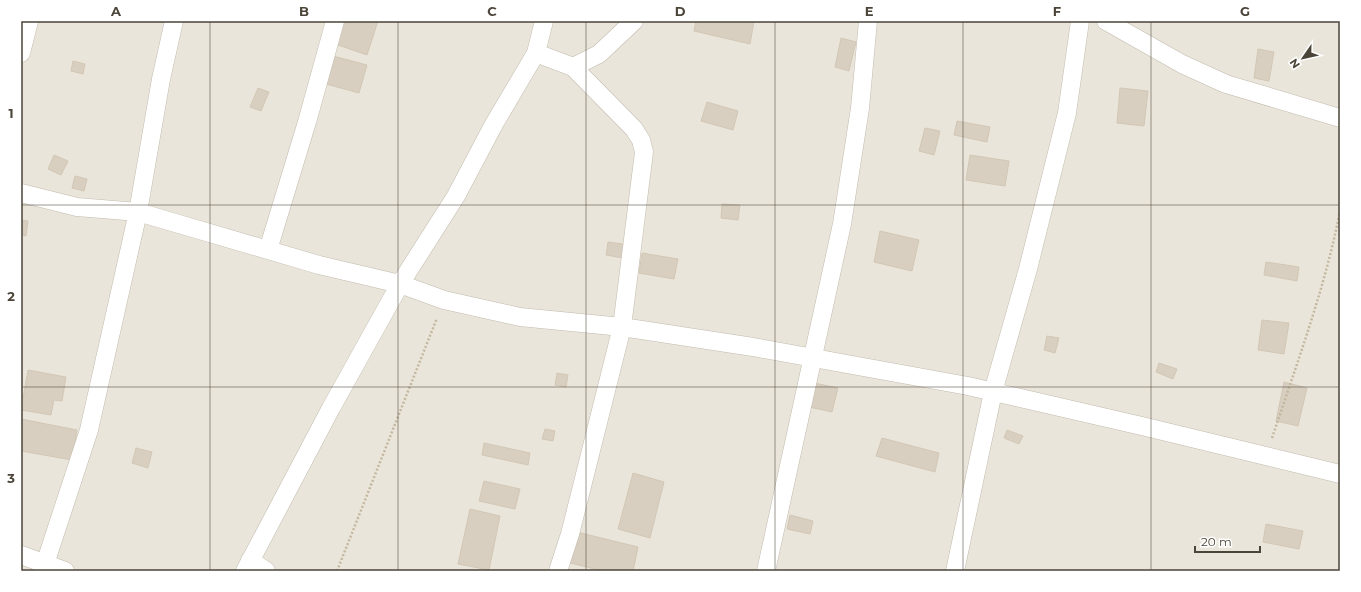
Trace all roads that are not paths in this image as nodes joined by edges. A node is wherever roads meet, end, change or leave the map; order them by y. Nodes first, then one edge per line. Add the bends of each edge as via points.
1 (29, 21) edge
2 (174, 21) edge
3 (335, 21) edge
4 (544, 21) edge
5 (634, 21) edge
6 (868, 21) edge
7 (1080, 21) edge
8 (1106, 21) edge
9 (21, 53) edge
10 (536, 53) junction
11 (573, 67) junction
12 (1340, 118) edge
13 (21, 193) edge
14 (138, 212) junction
15 (268, 250) junction
16 (400, 284) junction
17 (622, 327) junction
18 (814, 358) junction
19 (993, 392) junction
20 (1340, 474) edge
21 (21, 555) edge
22 (45, 564) junction
23 (248, 565) edge
24 (65, 571) edge
25 (266, 571) edge
26 (558, 571) edge
27 (766, 571) edge
28 (955, 571) edge

1 - 9 street
2 - 14 street via 161,79
3 - 15 street via 308,122
4 - 10 street
5 - 11 street via 599,54
6 - 18 street via 860,108 842,224
7 - 19 street via 1067,113 1028,269
8 - 12 street via 1182,64 1226,84
10 - 11 street
10 - 16 street via 456,196
11 - 17 street via 634,129 641,140 644,152
13 - 14 street via 77,207
14 - 15 street
14 - 22 street via 89,430
15 - 16 street
16 - 17 street via 444,300 520,317
16 - 23 street
17 - 18 street
17 - 26 street
18 - 19 street
18 - 27 street
19 - 20 street via 1146,426
19 - 28 street
21 - 22 street
22 - 24 street
23 - 25 street

